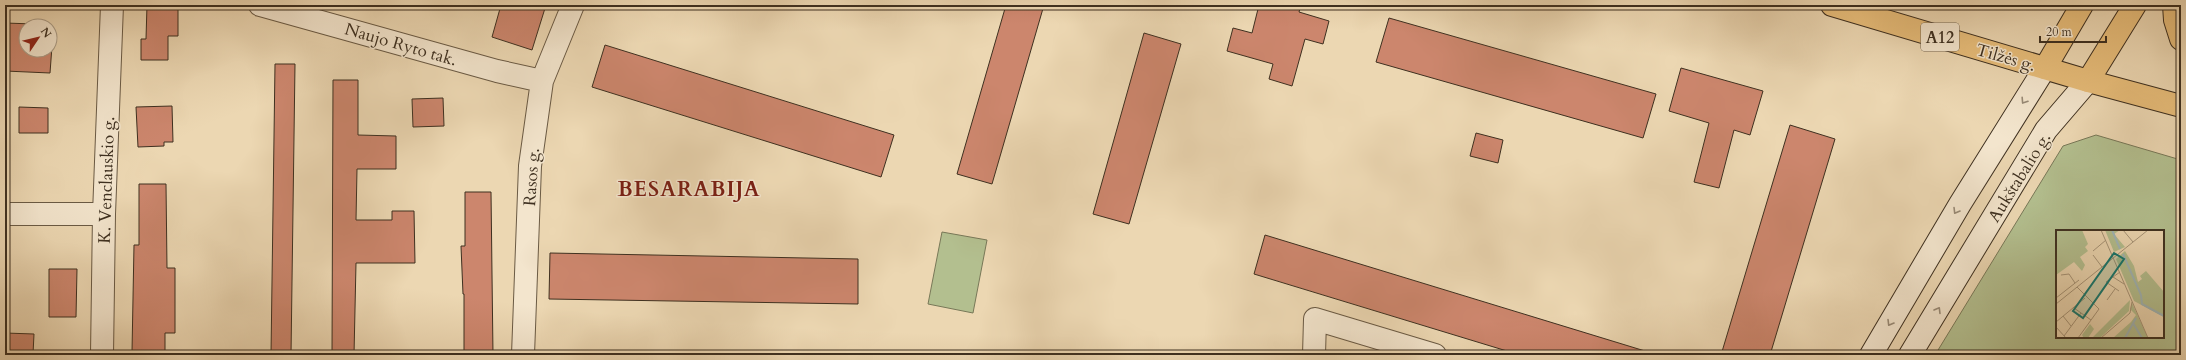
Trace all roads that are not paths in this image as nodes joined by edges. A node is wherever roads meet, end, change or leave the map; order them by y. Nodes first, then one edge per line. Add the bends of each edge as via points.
1 (112, 5) edge
2 (260, 5) edge
3 (573, 5) edge
4 (1832, 5) edge
5 (2082, 5) edge
6 (2135, 5) edge
7 (2174, 5) edge
8 (2181, 40) edge
9 (2045, 68) junction
10 (542, 81) junction
11 (2088, 81) junction
12 (2181, 106) edge
13 (5, 214) edge
14 (104, 214) junction
15 (102, 355) edge
16 (523, 355) edge
17 (1314, 355) edge
18 (1435, 355) edge
19 (1871, 355) edge
20 (1910, 355) edge

1 - 14 street, K. Venclauskio g.
2 - 10 street, Naujo Ryto tak. via 496,71
3 - 10 street, Rasos g.
4 - 9 main road, Tilžės g. / A12
5 - 9 main road, Aukštabalio g.
6 - 11 main road, Aukštabalio g.
7 - 8 main road
9 - 11 main road, Tilžės g. / A12
9 -> 19 street, Aukštabalio g. via 1960,204
10 - 16 street, Rasos g. via 530,166
11 - 12 main road, Tilžės g. / A12
20 -> 11 street, Aukštabalio g. via 2046,130
13 - 14 street
14 - 15 street, K. Venclauskio g.
17 - 18 street via 1315,319

